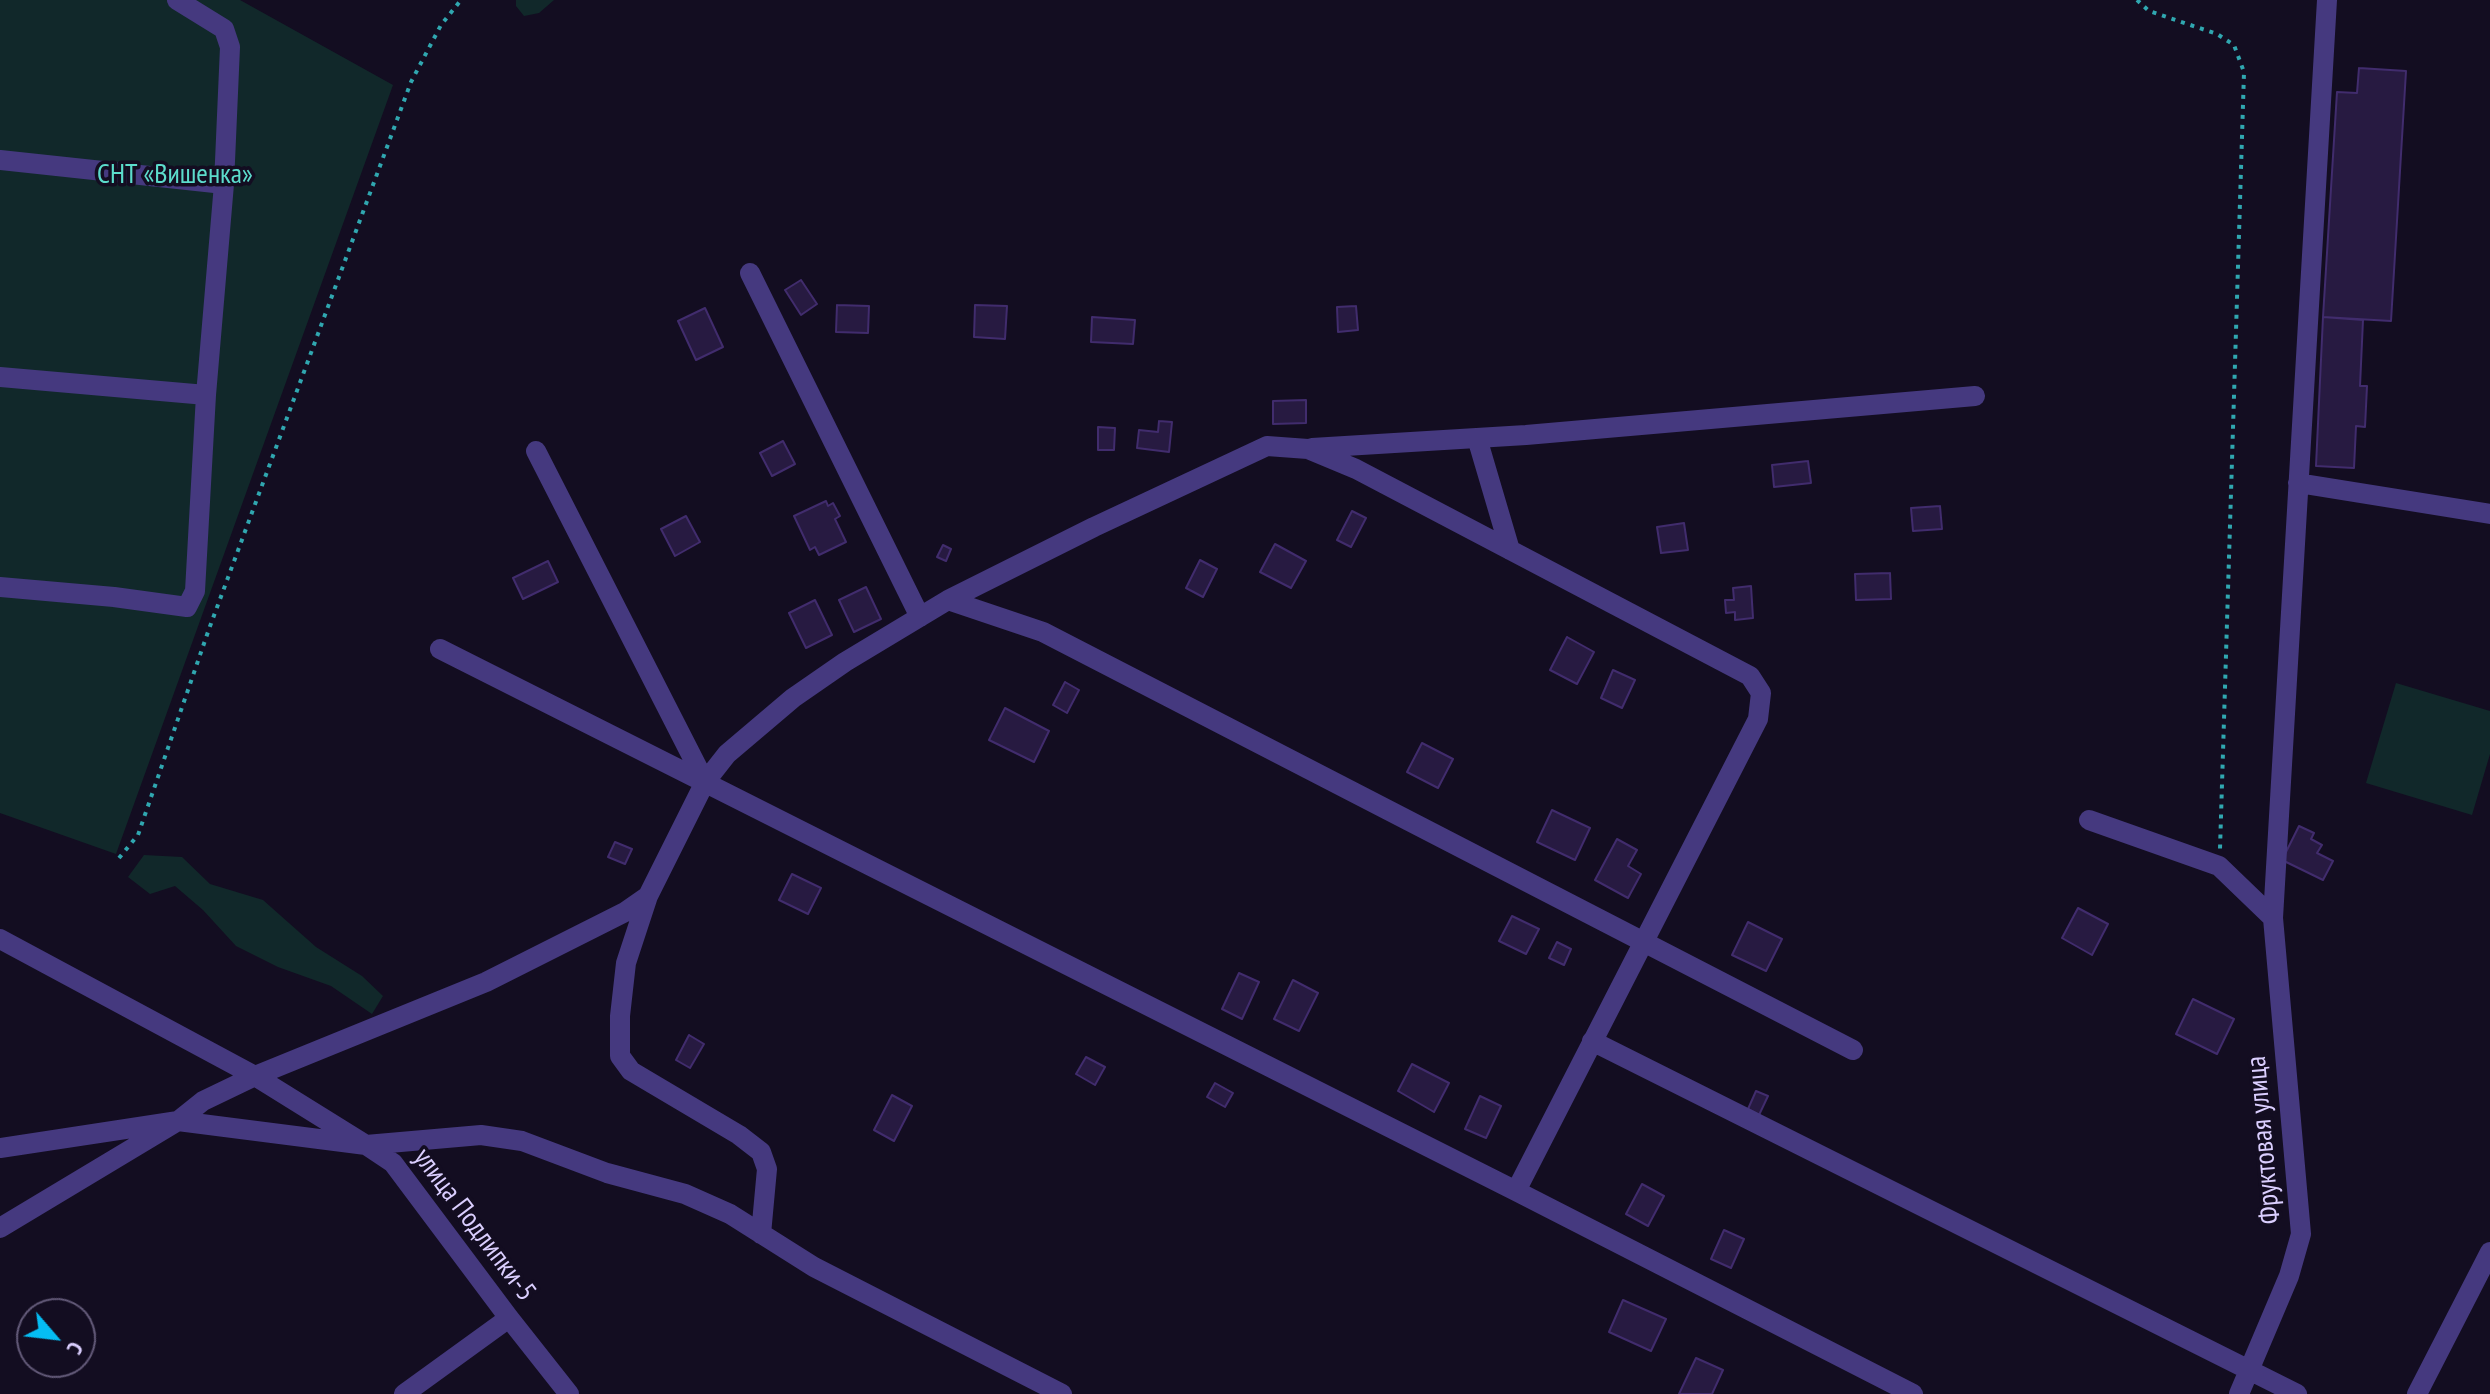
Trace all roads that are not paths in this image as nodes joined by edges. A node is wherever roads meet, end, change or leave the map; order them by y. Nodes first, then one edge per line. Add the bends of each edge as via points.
1 (177, 0) edge
2 (2327, 0) edge
3 (0, 160) edge
4 (224, 184) junction
5 (750, 273) dead end
6 (0, 377) edge
7 (206, 395) junction
8 (1975, 396) dead end
9 (1477, 438) junction
10 (1308, 449) junction
11 (536, 451) dead end
12 (2298, 483) junction
13 (2490, 514) edge
14 (1510, 550) junction
15 (0, 587) edge
16 (948, 600) junction
17 (920, 617) junction
18 (440, 649) dead end
19 (705, 782) junction
20 (2089, 820) dead end
21 (648, 896) junction
22 (2273, 918) junction
23 (0, 939) edge
24 (1643, 942) junction
25 (1592, 1041) junction
26 (1853, 1050) dead end
27 (255, 1076) junction
28 (178, 1121) junction
29 (366, 1145) junction
30 (0, 1148) edge
31 (1516, 1191) junction
32 (0, 1228) edge
33 (761, 1234) junction
34 (2490, 1252) edge
35 (509, 1318) junction
36 (2250, 1372) junction
37 (404, 1394) edge
38 (569, 1394) edge
39 (1062, 1394) edge
40 (1913, 1394) edge
41 (2239, 1394) edge
42 (2297, 1394) edge
43 (2417, 1394) edge

1 - 4 street via 224,29 230,47
2 - 12 street, Фруктовая улица
3 - 4 street
4 - 7 street
5 - 17 street
6 - 7 street
7 - 15 street via 195,591 187,607
8 - 9 street
9 - 10 street
9 - 14 street
10 - 14 street
10 - 16 street via 1267,446
11 - 19 street
12 - 13 street
12 - 22 street, Фруктовая улица
14 - 24 street via 1750,676 1761,693 1758,719
16 - 17 street
16 - 24 street via 1043,632
17 - 19 street via 793,698 727,754
18 - 19 street
19 - 21 street
19 - 31 street
20 - 22 street via 2219,866
21 - 27 street via 486,982
21 - 33 street via 626,963 620,1056 631,1071 761,1152 767,1169
22 - 36 street, Фруктовая улица via 2301,1234
23 - 27 street, улица Подлипки-5
24 - 25 street
24 - 26 street
25 - 31 street
25 - 36 street
27 - 28 street via 203,1101
27 - 29 street, улица Подлипки-5
28 - 29 street
28 - 30 street
28 - 32 street
29 - 33 street via 481,1135 522,1141 607,1173 685,1194
29 - 35 street, улица Подлипки-5 via 393,1163
31 - 40 street
33 - 39 street via 814,1267
34 - 43 street
35 - 37 street
35 - 38 street, улица Подлипки-5
36 - 41 street, Фруктовая улица
36 - 42 street

